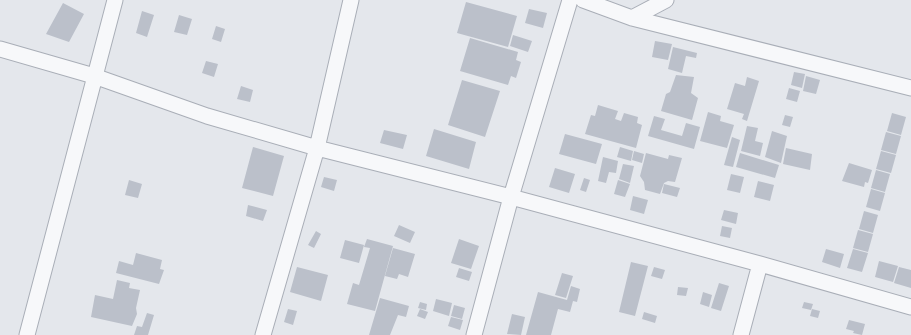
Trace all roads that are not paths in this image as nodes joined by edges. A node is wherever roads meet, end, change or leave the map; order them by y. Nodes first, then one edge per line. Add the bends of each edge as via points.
1 (115, 0) edge
2 (352, 0) edge
3 (570, 0) edge
4 (583, 0) edge
5 (666, 0) edge
6 (632, 18) junction
7 (0, 48) edge
8 (94, 76) junction
9 (911, 88) edge
10 (317, 148) junction
11 (511, 196) junction
12 (760, 264) junction
13 (911, 307) edge
14 (27, 335) edge
15 (262, 335) edge
16 (474, 335) edge
17 (741, 335) edge

1 - 8 street
2 - 10 street
3 - 11 street
4 - 6 street
5 - 6 street
6 - 9 street
7 - 8 street
8 - 10 street via 207,116
8 - 14 street
10 - 11 street
10 - 15 street
11 - 12 street
11 - 16 street
12 - 13 street
12 - 17 street

